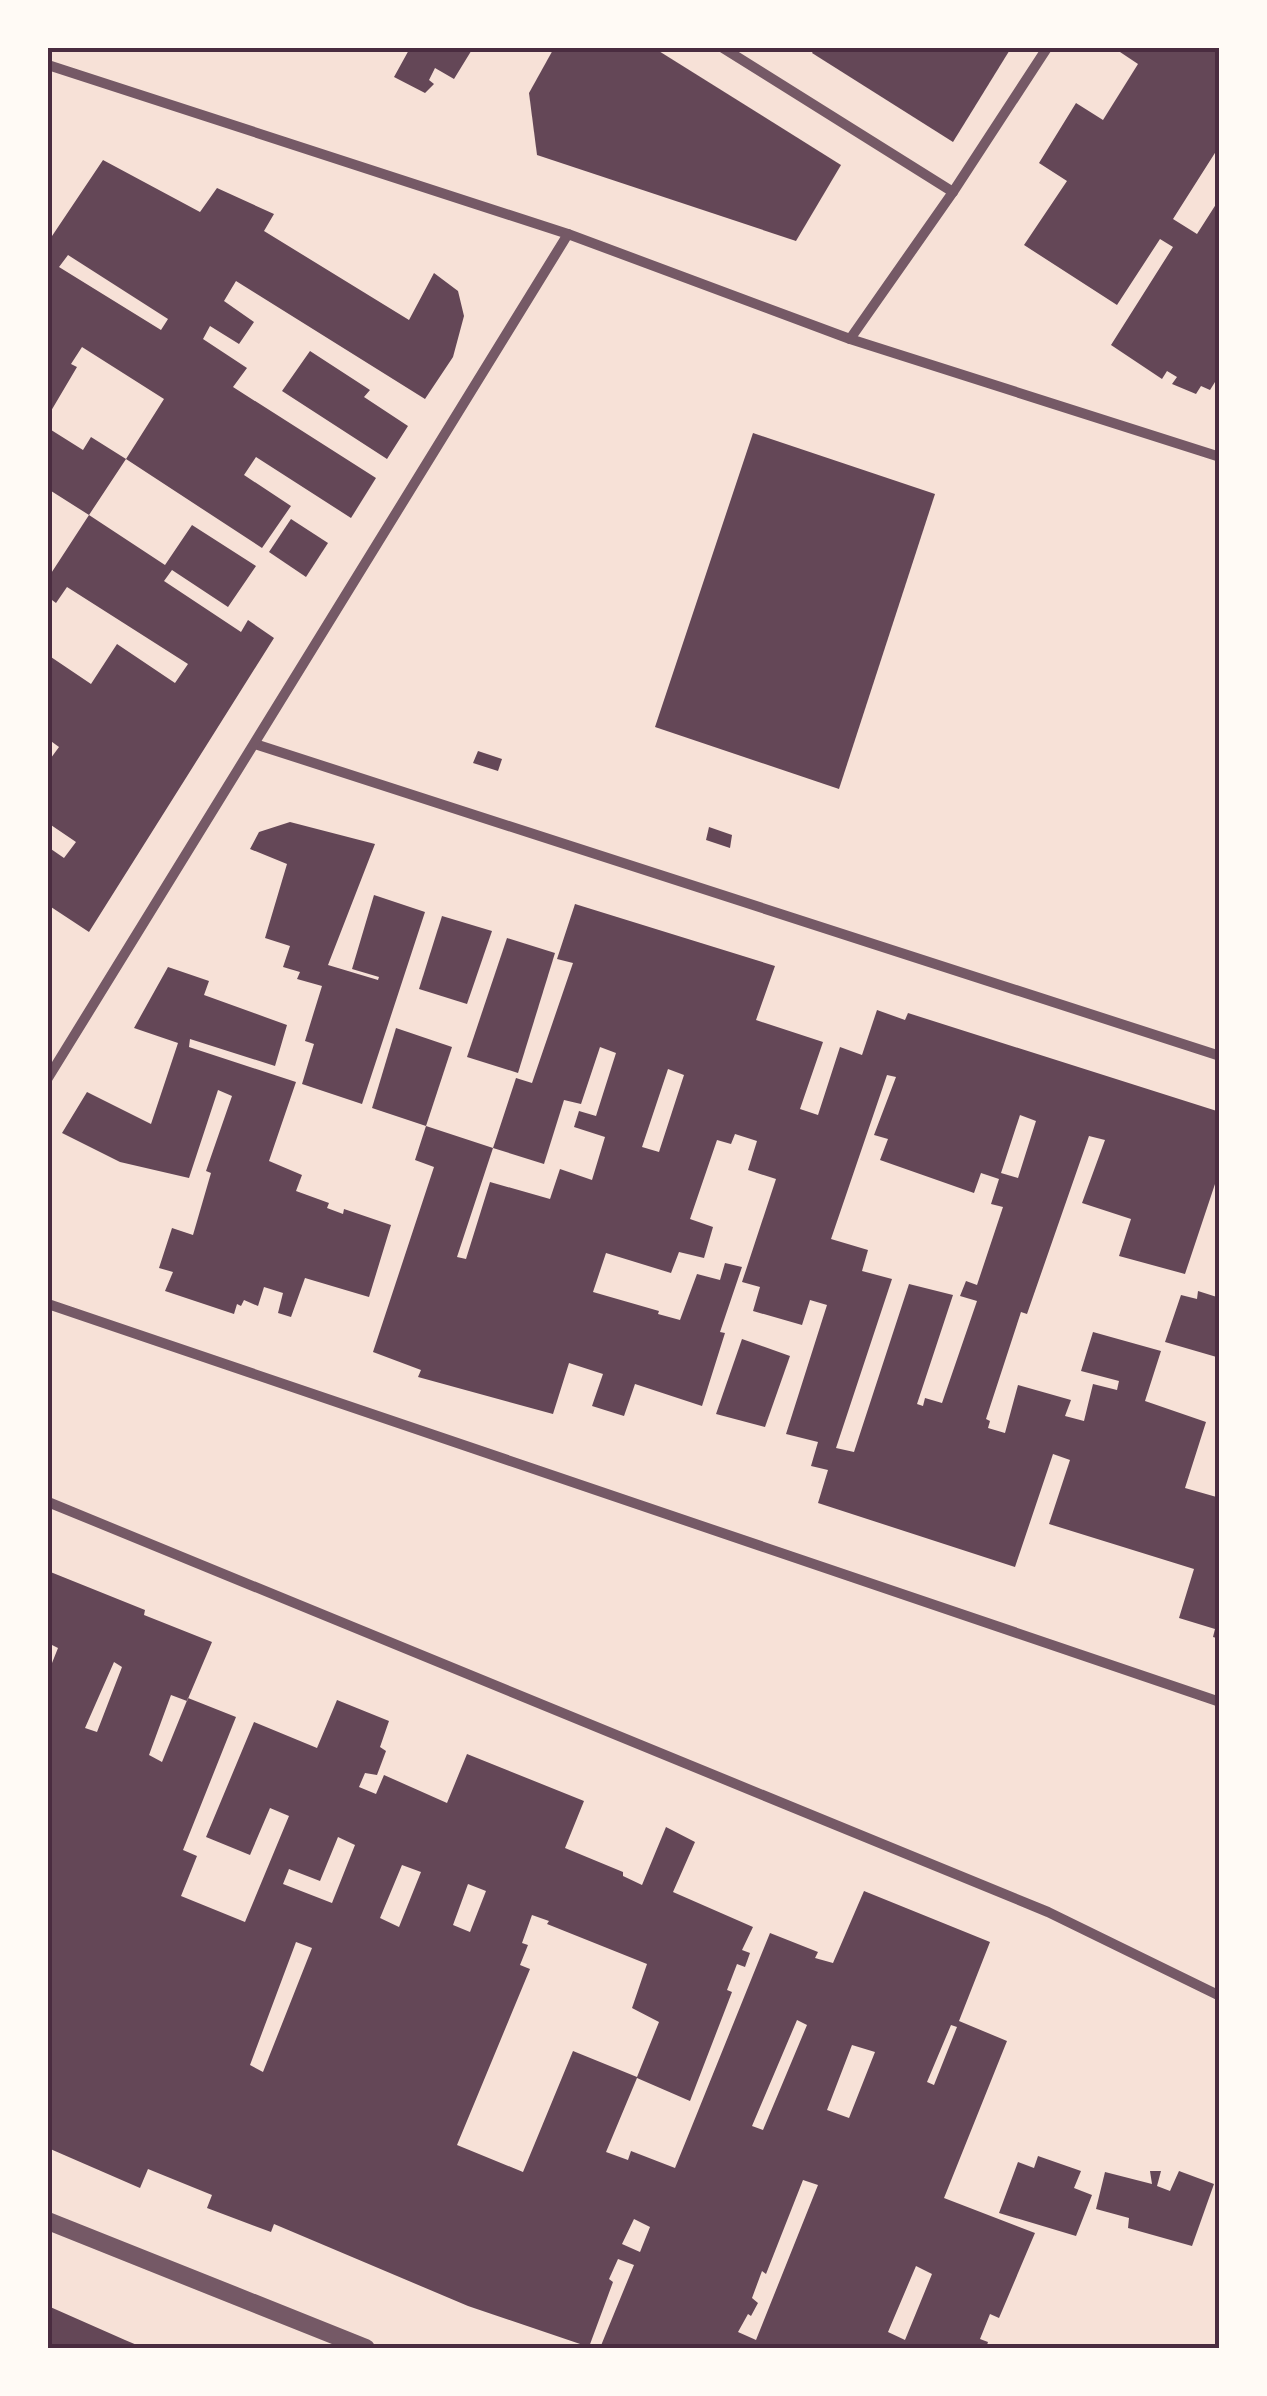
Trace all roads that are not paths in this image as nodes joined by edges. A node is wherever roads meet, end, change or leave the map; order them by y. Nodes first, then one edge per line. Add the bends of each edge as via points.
1 (724, 48) edge
2 (1047, 48) edge
3 (49, 68) edge
4 (953, 192) junction
5 (568, 234) junction
6 (850, 339) junction
7 (1220, 458) edge
8 (255, 744) junction
9 (1220, 1056) edge
10 (48, 1078) edge
11 (48, 1304) edge
12 (48, 1502) edge
13 (1220, 1702) edge
14 (1220, 1996) edge
15 (48, 2221) edge
16 (366, 2348) edge

1 - 4 street
2 - 4 street
3 - 5 street
4 - 6 street
5 - 6 street
5 - 8 street
6 - 7 street
8 - 9 street
8 - 10 street
11 - 13 street
12 - 14 street via 1048,1912
15 - 16 street

